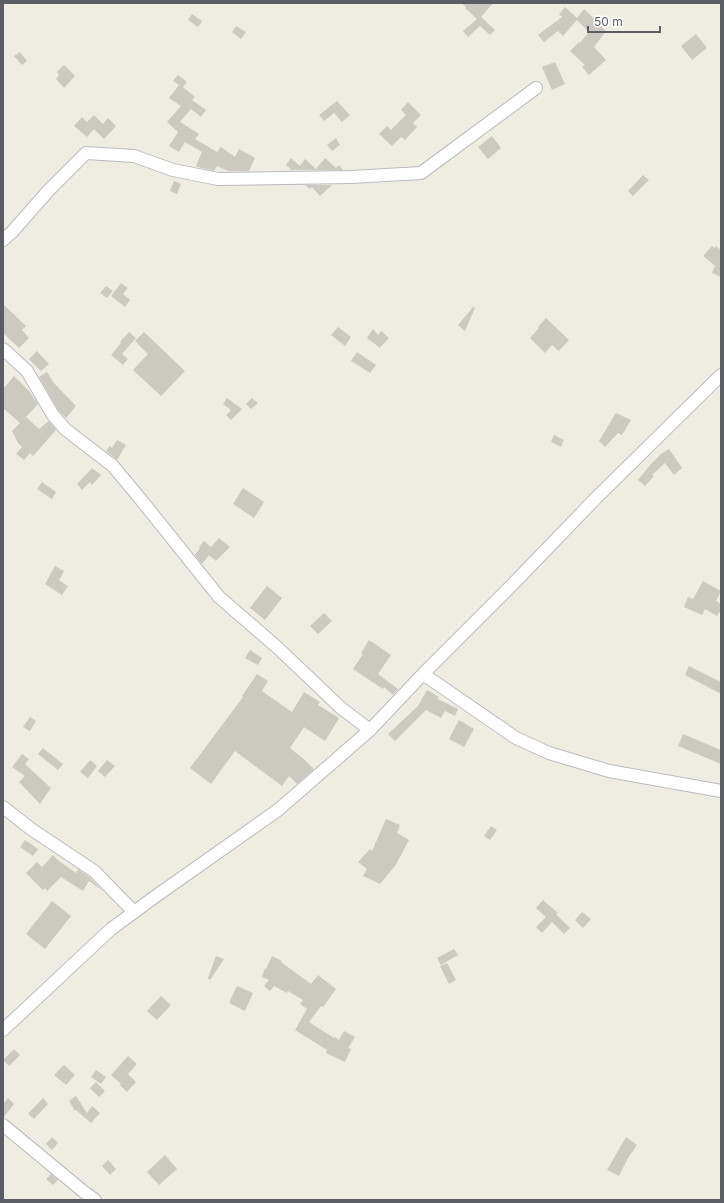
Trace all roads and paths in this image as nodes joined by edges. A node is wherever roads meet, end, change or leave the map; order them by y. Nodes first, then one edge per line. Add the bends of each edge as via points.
1 (536, 88) dead end
2 (3, 240) edge
3 (3, 349) edge
4 (721, 375) edge
5 (423, 674) junction
6 (370, 730) junction
7 (721, 791) edge
8 (3, 807) edge
9 (134, 912) junction
10 (3, 1030) edge
11 (3, 1125) edge
12 (95, 1200) edge

1 - 2 street via 421,173 218,179 173,170 134,156 86,153
3 - 6 street via 26,370 64,429 113,466 218,597 278,648 341,708
4 - 5 street
5 - 6 street
5 - 7 street via 516,738 550,753 609,772
6 - 9 street via 278,810
8 - 9 street via 94,871
9 - 10 street via 111,930
11 - 12 street

